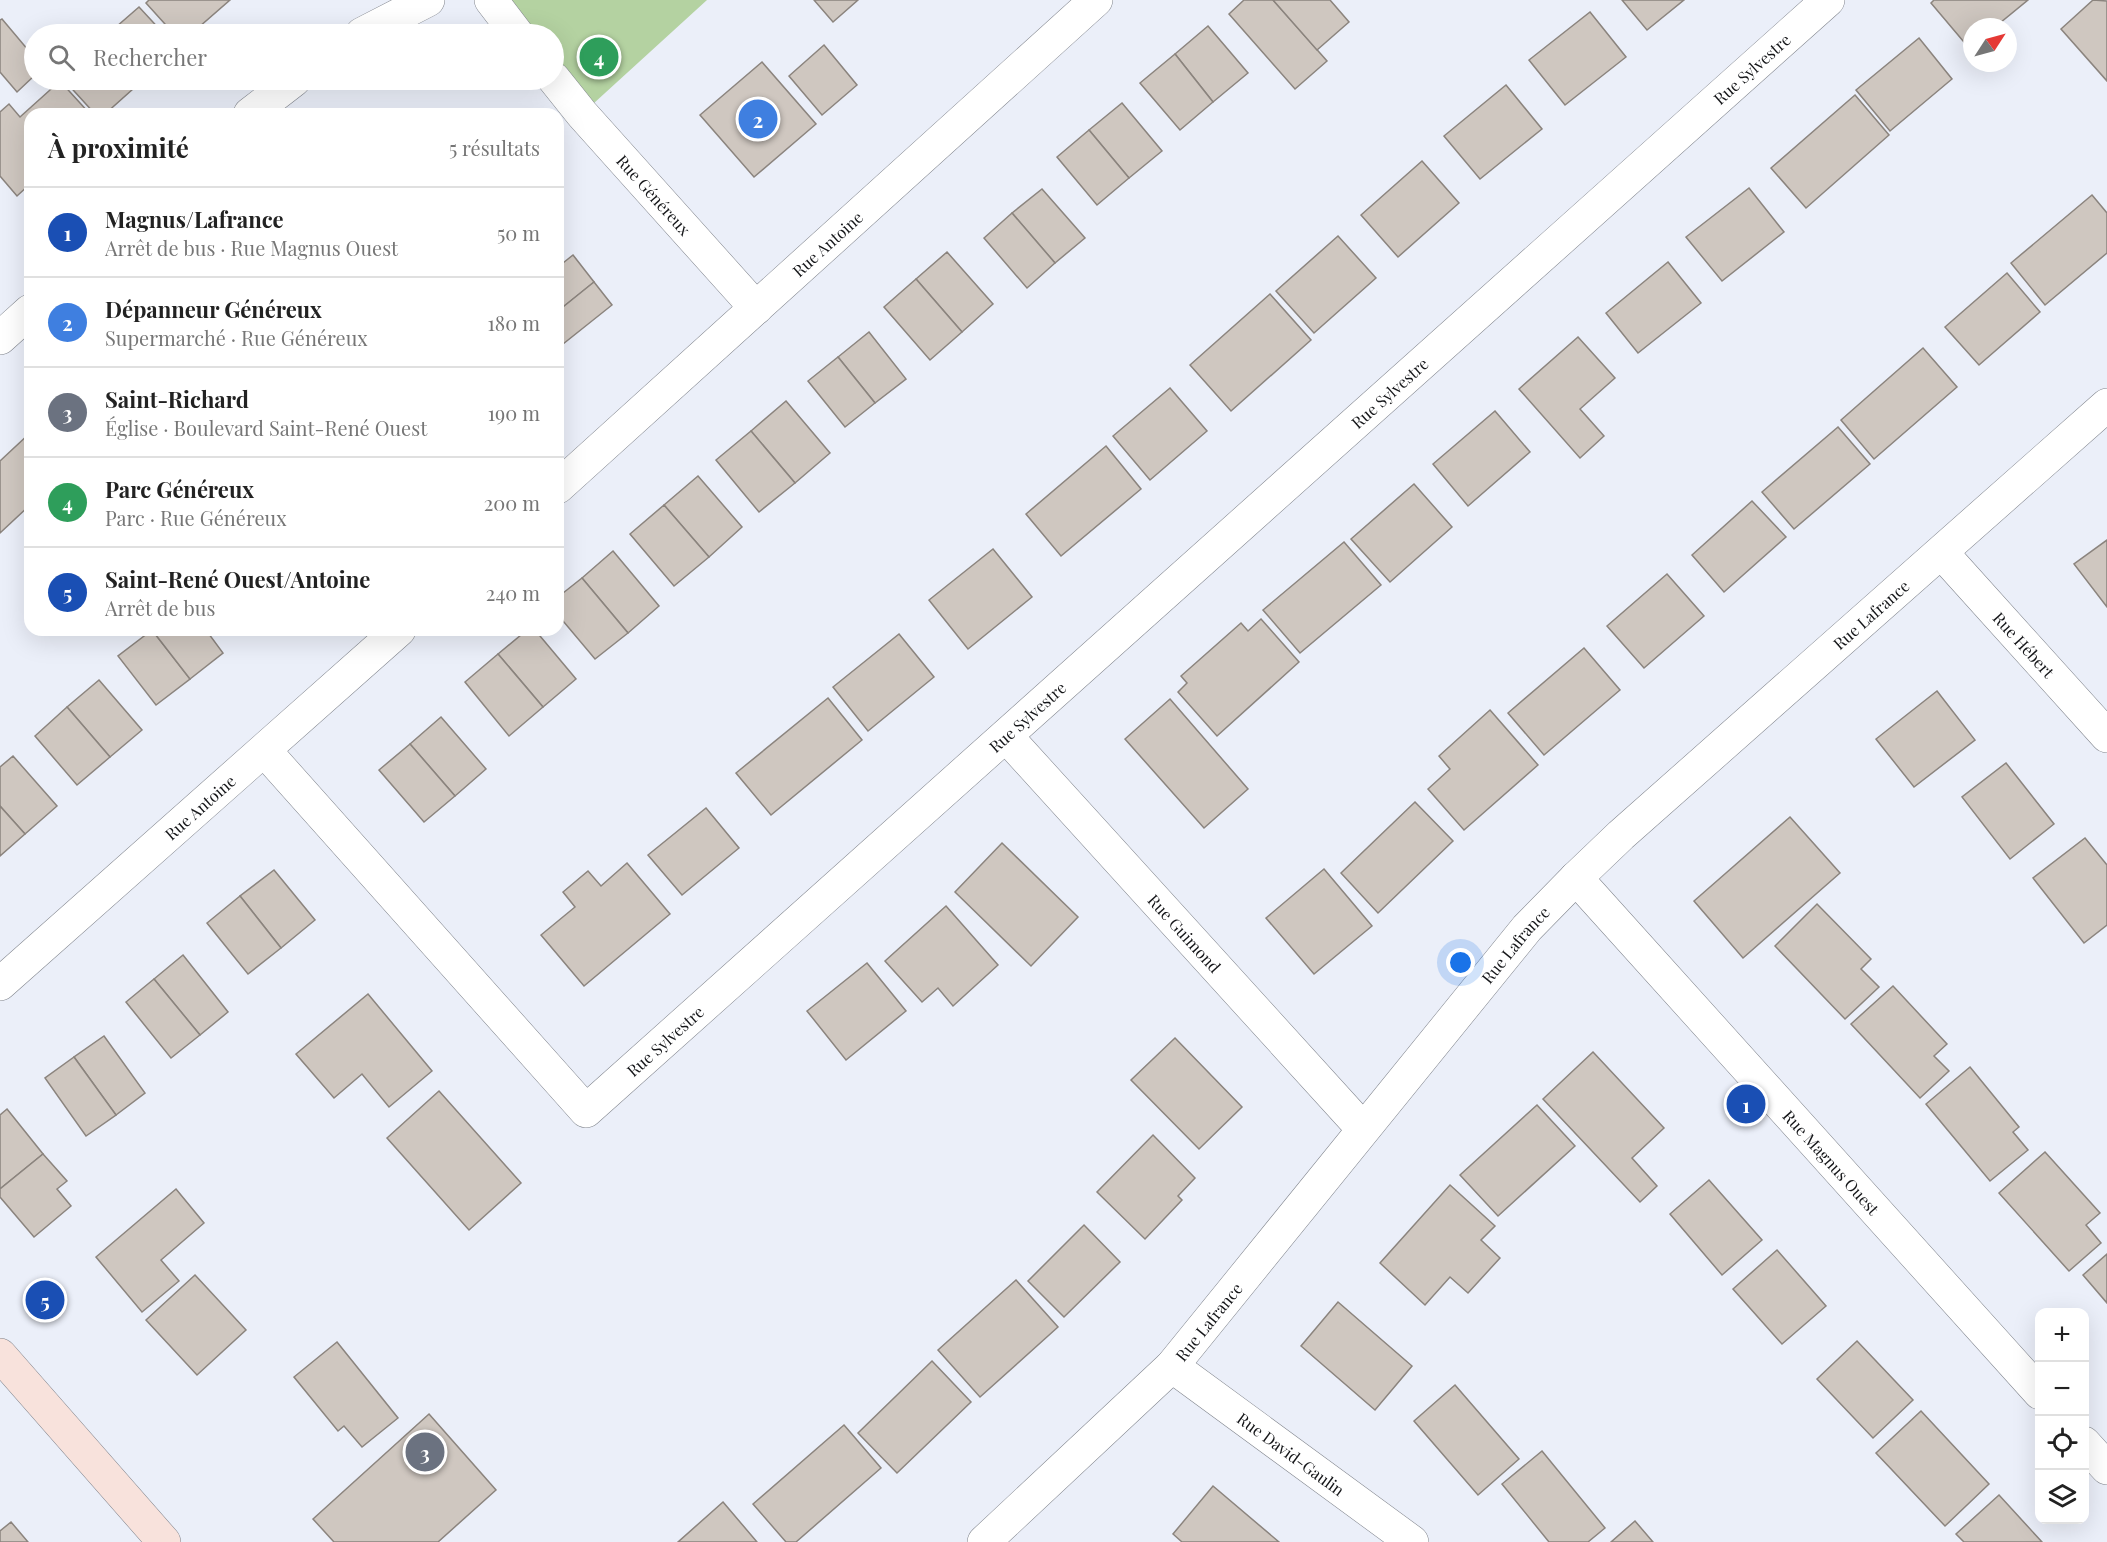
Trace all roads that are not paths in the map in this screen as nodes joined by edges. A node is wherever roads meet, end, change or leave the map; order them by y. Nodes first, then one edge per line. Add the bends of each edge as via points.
1 (428, 0) edge
2 (491, 0) edge
3 (1096, 0) edge
4 (1828, 0) edge
5 (381, 24) edge
6 (509, 24) edge
7 (281, 90) edge
8 (562, 90) edge
9 (258, 108) edge
10 (756, 308) junction
11 (24, 316) edge
12 (0, 338) edge
13 (2107, 405) edge
14 (564, 482) edge
15 (1942, 553) junction
16 (392, 636) edge
17 (1006, 736) junction
18 (2107, 736) edge
19 (265, 751) junction
20 (1576, 878) junction
21 (0, 984) edge
22 (1363, 1129) junction
23 (0, 1355) edge
24 (1172, 1366) junction
25 (2035, 1387) edge
26 (2089, 1448) edge
27 (2107, 1468) edge
28 (164, 1542) edge
29 (984, 1542) edge
30 (1412, 1542) edge

1 - 5 street
2 - 6 street
3 - 10 street, Rue Antoine
4 - 17 street, Rue Sylvestre
7 - 9 street
8 - 10 street, Rue Généreux
10 - 14 street, Rue Antoine
11 - 12 street
13 - 15 street, Rue Lafrance
15 - 18 street, Rue Hébert
15 - 20 street, Rue Lafrance
16 - 19 street, Rue Antoine
17 - 19 street, Rue Sylvestre via 586,1111
17 - 22 street, Rue Guimond
19 - 21 street, Rue Antoine
20 - 22 street, Rue Lafrance via 1527,928
20 - 25 street, Rue Magnus Ouest
22 - 24 street, Rue Lafrance
23 - 28 street
24 - 29 street, Rue Lafrance
24 - 30 street, Rue David-Gaulin
26 - 27 street

